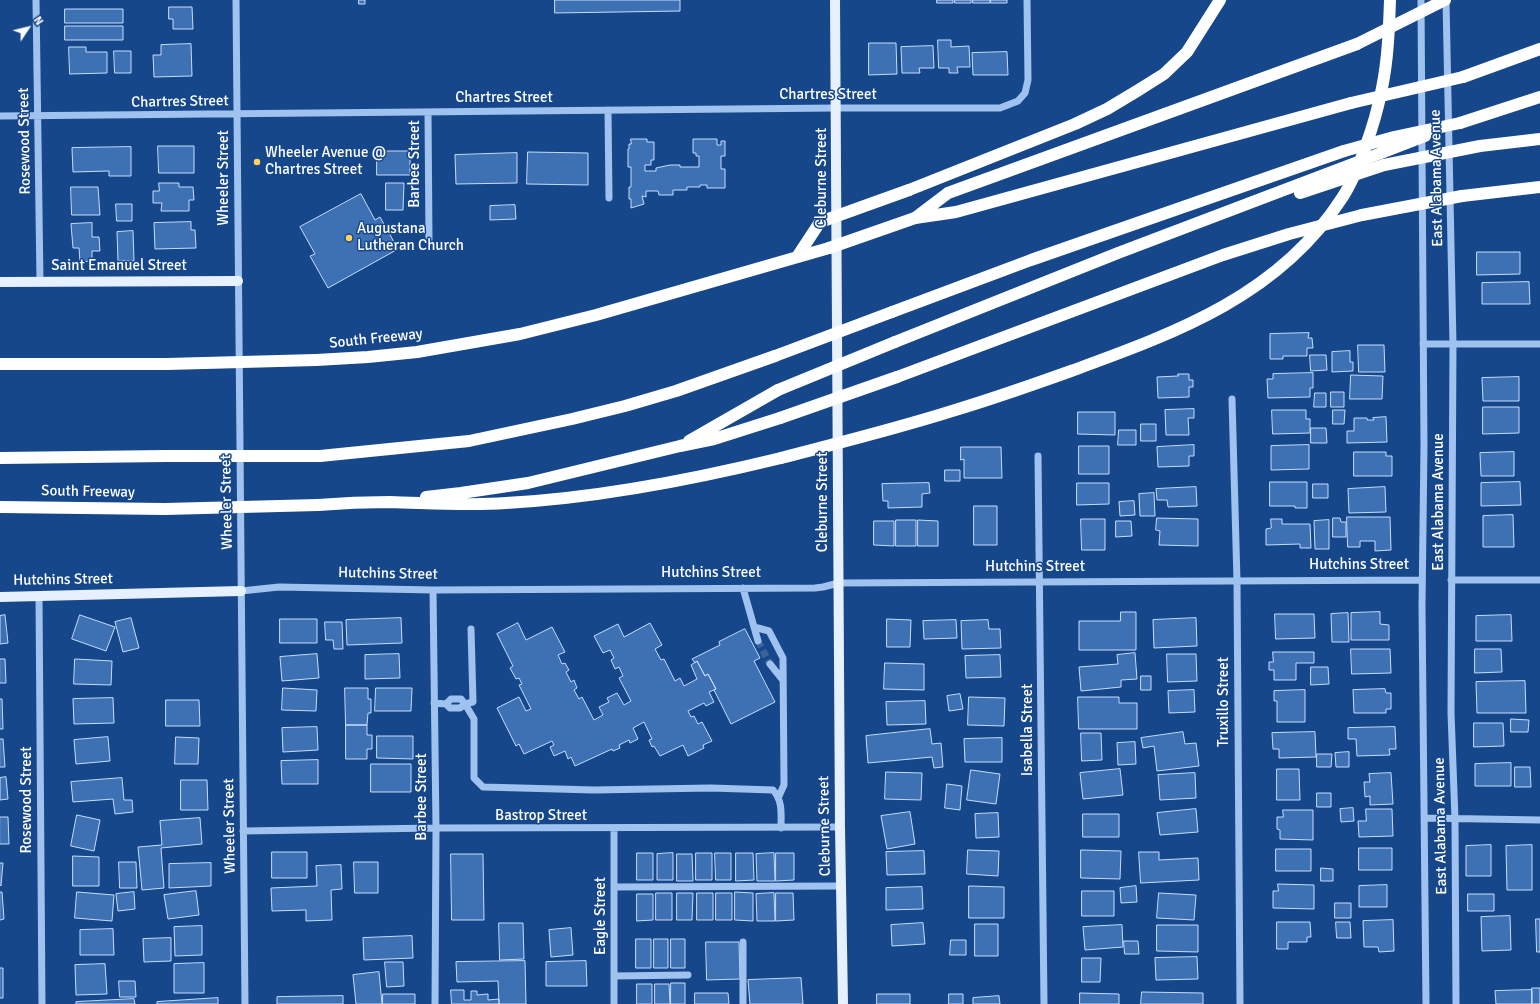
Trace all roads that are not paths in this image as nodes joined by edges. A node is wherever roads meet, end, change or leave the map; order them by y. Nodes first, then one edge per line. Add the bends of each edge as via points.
1 (36, 0) edge
2 (236, 0) edge
3 (835, 0) edge
4 (1027, 0) edge
5 (1220, 0) edge
6 (1390, 0) edge
7 (1422, 0) edge
8 (1446, 0) edge
9 (1540, 49) edge
10 (1540, 58) edge
11 (1463, 77) junction
12 (1540, 97) edge
13 (836, 108) junction
14 (608, 110) junction
15 (428, 112) junction
16 (237, 114) junction
17 (0, 116) edge
18 (38, 116) junction
19 (1460, 123) junction
20 (1540, 139) edge
21 (1540, 187) edge
22 (1522, 189) junction
23 (1540, 190) edge
24 (609, 198) dead end
25 (915, 218) junction
26 (1203, 222) junction
27 (429, 240) dead end
28 (797, 257) junction
29 (40, 281) junction
30 (238, 281) junction
31 (0, 282) edge
32 (1423, 344) junction
33 (1453, 344) junction
34 (1540, 344) edge
35 (0, 364) edge
36 (1232, 399) dead end
37 (680, 446) junction
38 (1038, 456) dead end
39 (0, 458) edge
40 (367, 502) junction
41 (0, 507) edge
42 (1422, 580) junction
43 (1451, 580) junction
44 (1540, 580) edge
45 (1237, 581) junction
46 (1040, 582) junction
47 (839, 583) junction
48 (743, 588) junction
49 (433, 590) junction
50 (241, 591) junction
51 (39, 596) junction
52 (0, 597) edge
53 (754, 627) junction
54 (471, 629) dead end
55 (758, 641) tunnel mouth
56 (770, 664) tunnel mouth
57 (782, 679) junction
58 (434, 703) junction
59 (465, 704) junction
60 (779, 796) junction
61 (1425, 818) junction
62 (1455, 819) junction
63 (1540, 820) edge
64 (436, 828) junction
65 (781, 828) junction
66 (840, 828) junction
67 (614, 829) junction
68 (243, 831) junction
69 (841, 886) junction
70 (614, 887) junction
71 (743, 942) dead end
72 (688, 975) dead end
73 (614, 976) junction
74 (42, 1004) edge
75 (245, 1004) edge
76 (435, 1004) edge
77 (614, 1004) edge
78 (743, 1004) edge
79 (843, 1004) edge
80 (1044, 1004) edge
81 (1240, 1004) edge
82 (1426, 1004) edge
83 (1456, 1004) edge

1 - 18 street, Rosewood Street
2 - 16 street, Wheeler Street
3 - 13 main road, Cleburne Street
4 - 13 street, Chartres Street via 1028,80 1025,93 1018,101 1000,108
5 - 28 highway, bridge via 1187,52 1164,74 1137,91 1075,124 909,190 820,222
6 - 40 highway, bridge via 1382,88 1373,125 1358,168 1343,196 1300,250 1261,283 1190,324 1144,344 951,412 725,472 607,493 505,504
7 - 32 street, East Alabama Avenue
8 - 25 highway, bridge via 1356,44 948,193
8 - 33 street, East Alabama Avenue
9 - 11 highway
10 - 11 highway
11 - 25 highway, bridge via 1351,103 956,212
12 - 19 highway
13 - 14 street, Chartres Street
13 - 47 main road, Cleburne Street
14 - 15 street, Chartres Street
14 - 24 street
15 - 16 street, Chartres Street
15 - 27 street, Barbee Street
16 - 18 street, Chartres Street
16 - 30 street, Wheeler Street
17 - 18 street, Chartres Street
18 - 29 street, Rosewood Street
19 - 26 highway, bridge
19 - 39 highway, bridge via 1344,151 1031,260 676,391 572,420 469,441 320,456
20 - 26 highway, bridge via 1480,146 1384,165
21 - 22 highway
22 - 23 highway
22 - 37 highway, bridge via 1462,196 1362,215 1289,234 1223,255 897,377 737,433
25 - 28 highway, South Freeway, bridge
26 - 37 highway, bridge via 1111,256 778,390
28 - 35 highway, South Freeway, bridge via 596,315 520,334 417,352 316,360 167,364
29 - 30 main road, Saint Emanuel Street
29 - 31 main road, Saint Emanuel Street
30 - 50 street, Wheeler Street
32 - 33 street
32 - 42 street, East Alabama Avenue
33 - 34 street
33 - 43 street, East Alabama Avenue
36 - 45 street, Truxillo Street
37 - 40 highway via 528,483 462,493
38 - 46 street, Isabella Street
40 - 41 highway, South Freeway, bridge via 165,509
42 - 45 street, Hutchins Street
42 - 61 street, East Alabama Avenue
43 - 44 street
43 - 62 street, East Alabama Avenue via 1451,713
45 - 46 street, Hutchins Street
45 - 81 street, Truxillo Street
46 - 47 street, Hutchins Street
46 - 80 street, Isabella Street
47 - 48 street, Hutchins Street via 823,588
47 - 66 main road, Cleburne Street
48 - 49 street, Hutchins Street
48 - 53 street
49 - 50 street, Hutchins Street via 279,586
49 - 58 street, Barbee Street
50 - 51 main road, Hutchins Street
50 - 68 street, Wheeler Street
51 - 52 main road, Hutchins Street
51 - 74 street, Rosewood Street
53 - 55 street
53 - 57 street via 769,631 783,658
54 - 59 street via 473,702
56 - 57 street
57 - 60 street via 784,785
58 - 59 street via 446,704 450,708 460,708
58 - 64 street, Barbee Street
59 - 60 street via 474,718 474,778 483,787 594,790 711,788 773,790
60 - 65 street
61 - 62 street
61 - 82 street, East Alabama Avenue
62 - 63 street
62 - 83 street, East Alabama Avenue
64 - 67 street, Bastrop Street
64 - 68 street, Bastrop Street
64 - 76 street, Barbee Street
65 - 66 street, Bastrop Street
65 - 67 street, Bastrop Street
66 - 69 main road, Cleburne Street
67 - 70 street, Eagle Street
68 - 75 street, Wheeler Street
69 - 70 street
69 - 79 main road, Cleburne Street
70 - 73 street, Eagle Street
71 - 78 street
72 - 73 street
73 - 77 street, Eagle Street

